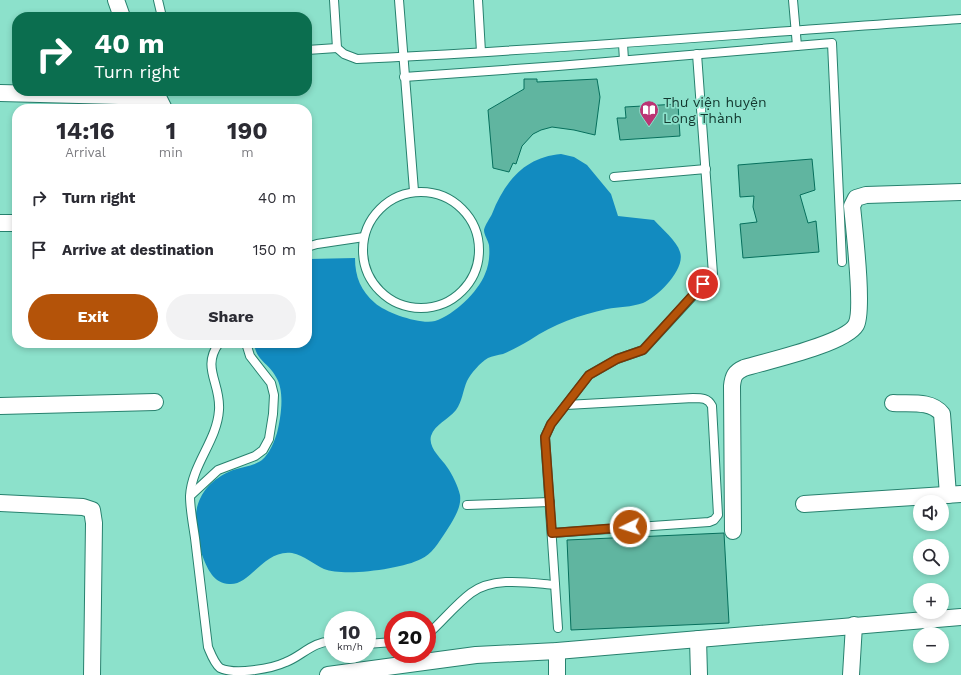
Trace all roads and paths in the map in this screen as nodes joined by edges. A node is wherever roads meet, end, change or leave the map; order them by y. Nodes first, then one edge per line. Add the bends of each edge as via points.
1 (116, 0) edge
2 (158, 0) edge
3 (334, 0) edge
4 (399, 0) edge
5 (478, 0) edge
6 (793, 0) edge
7 (120, 12) edge
8 (161, 12) edge
9 (961, 19) edge
10 (795, 30) junction
11 (623, 44) junction
12 (797, 46) junction
13 (337, 48) junction
14 (312, 50) edge
15 (481, 52) junction
16 (698, 54) junction
17 (402, 57) junction
18 (624, 60) junction
19 (404, 77) junction
20 (0, 94) edge
21 (12, 94) edge
22 (64, 96) edge
23 (159, 99) edge
24 (706, 169) junction
25 (614, 177) dead end
26 (414, 192) junction
27 (961, 192) edge
28 (0, 223) edge
29 (12, 223) edge
30 (364, 237) junction
31 (312, 246) edge
32 (842, 262) dead end
33 (215, 348) edge
34 (248, 348) edge
35 (155, 402) dead end
36 (893, 403) dead end
37 (566, 405) junction
38 (0, 406) edge
39 (955, 494) edge
40 (190, 495) junction
41 (550, 502) junction
42 (0, 503) edge
43 (804, 504) dead end
44 (467, 505) dead end
45 (733, 531) dead end
46 (552, 533) junction
47 (555, 585) junction
48 (961, 618) edge
49 (854, 625) junction
50 (436, 626) edge
51 (558, 628) dead end
52 (698, 638) junction
53 (324, 644) edge
54 (557, 651) junction
55 (92, 675) edge
56 (328, 675) edge
57 (558, 675) edge
58 (699, 675) edge
59 (851, 675) edge

1 - 7 street
2 - 8 lane
3 - 13 lane
4 - 17 lane
5 - 15 lane
6 - 10 lane
9 - 10 lane
10 - 11 lane
10 - 12 lane
11 - 15 lane
11 - 18 lane
12 - 16 lane
12 - 32 lane via 832,43
13 - 14 lane
13 - 17 lane via 357,59
15 - 17 lane
16 - 18 lane
16 - 24 lane
17 - 19 lane
18 - 19 lane
19 - 26 lane
20 - 21 street
22 - 23 street
24 - 25 lane
24 - 37 lane via 713,274 643,350 617,359 589,375
26 - 30 lane via 397,196 382,206 371,220
26 - 30 lane via 434,192 452,200 467,213 474,224 480,249 477,269 468,287 453,300 435,308 415,309 396,304 380,292 368,276 363,257
27 - 45 street via 866,195 856,198 852,206 858,282 857,324 850,332 834,341 737,371 732,386
28 - 29 street
30 - 31 lane
33 - 40 lane via 210,361 219,409 216,429 198,466
34 - 40 lane via 250,356 271,383 273,401 269,439 263,450 255,456 218,470
35 - 38 street
36 - 39 street via 930,405 942,414
37 - 41 lane via 551,424 545,437
37 - 46 lane via 693,398 710,401 718,515 709,522
39 - 43 street
40 - 53 lane via 208,647 213,659 221,668 251,672 269,668 287,662 309,647
41 - 44 lane
41 - 46 lane
42 - 55 street via 83,507 92,510
46 - 47 lane
47 - 50 lane via 523,582 489,585 472,592
47 - 51 lane
48 - 49 street
49 - 52 street
49 - 59 street
52 - 54 street
52 - 58 street
54 - 56 street via 476,654
54 - 57 street

